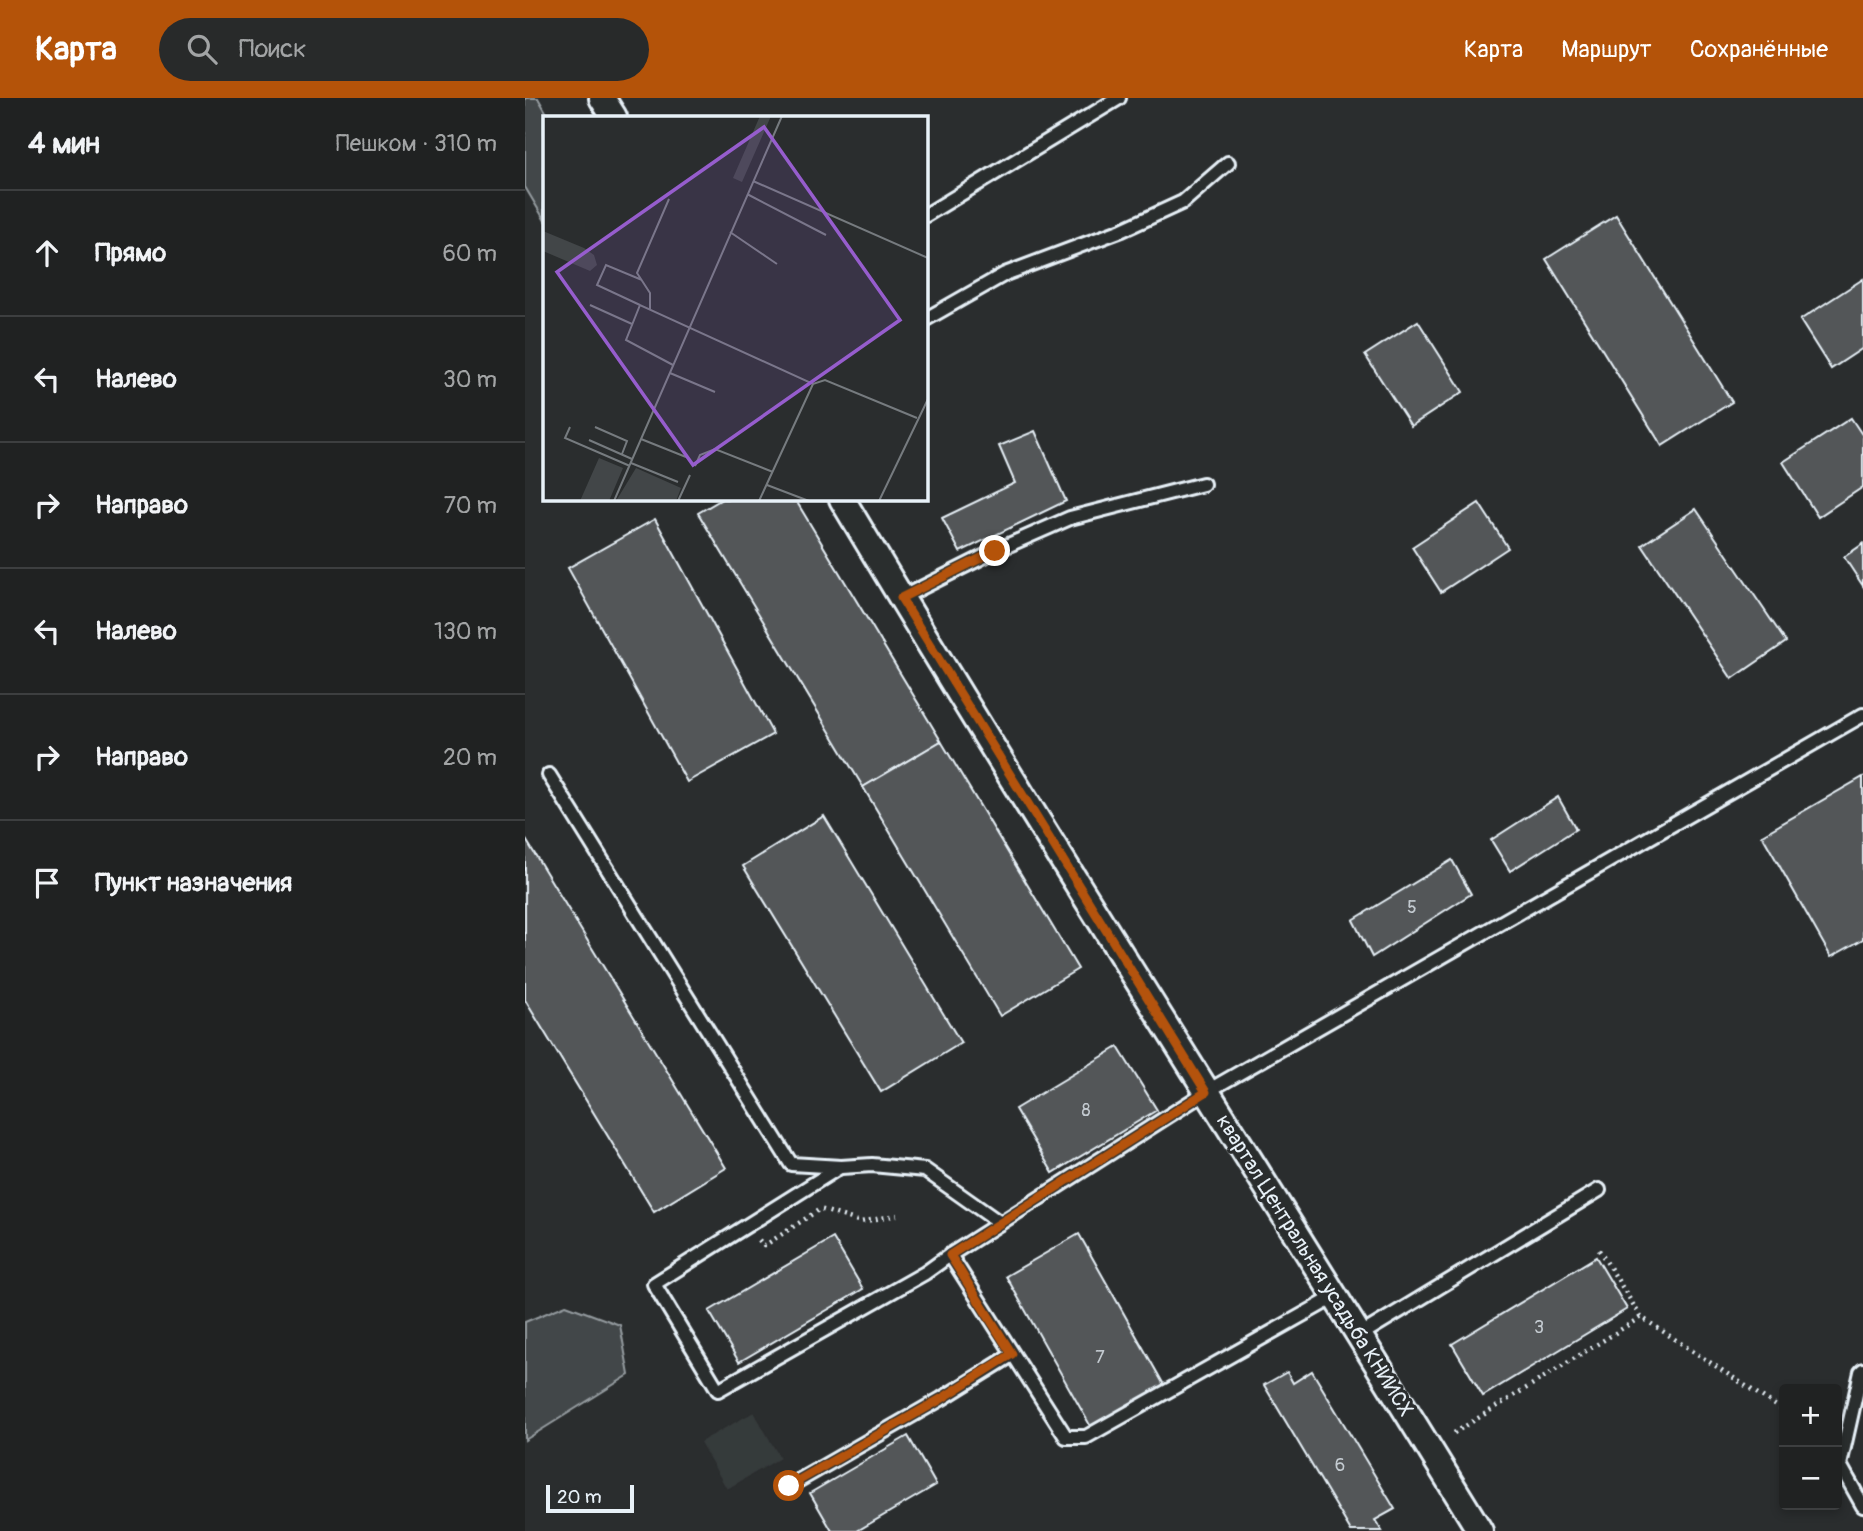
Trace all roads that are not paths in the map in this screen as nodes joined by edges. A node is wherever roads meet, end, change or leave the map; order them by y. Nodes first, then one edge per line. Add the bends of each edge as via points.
1 (602, 98) edge
2 (1119, 98) edge
3 (613, 116) edge
4 (1228, 163) dead end
5 (927, 214) edge
6 (927, 318) edge
7 (1203, 484) dead end
8 (843, 500) edge
9 (901, 598) junction
10 (1863, 715) edge
11 (549, 775) dead end
12 (1206, 1092) junction
13 (841, 1167) junction
14 (1599, 1190) dead end
15 (1000, 1223) junction
16 (950, 1255) junction
17 (1336, 1296) junction
18 (1360, 1335) junction
19 (1012, 1354) junction
20 (1863, 1370) edge
21 (789, 1486) dead end
22 (1863, 1506) edge
23 (1480, 1531) edge

1 - 3 street
2 - 5 lane
4 - 6 lane via 1184,202 1005,274
7 - 9 lane via 1070,518
8 - 9 street, квартал Центральная усадьба КНИИСХ
9 - 12 street, квартал Центральная усадьба КНИИСХ
10 - 12 lane
11 - 13 lane via 791,1164
12 - 15 lane
12 - 17 street, квартал Центральная усадьба КНИИСХ
13 - 15 lane via 925,1170
13 - 16 lane via 654,1284 718,1390
14 - 18 lane
15 - 16 lane
16 - 19 lane
17 - 18 street, квартал Центральная усадьба КНИИСХ
17 - 19 lane via 1086,1437 1066,1437
18 - 23 street, квартал Центральная усадьба КНИИСХ
19 - 21 lane
20 - 22 lane via 1840,1465

